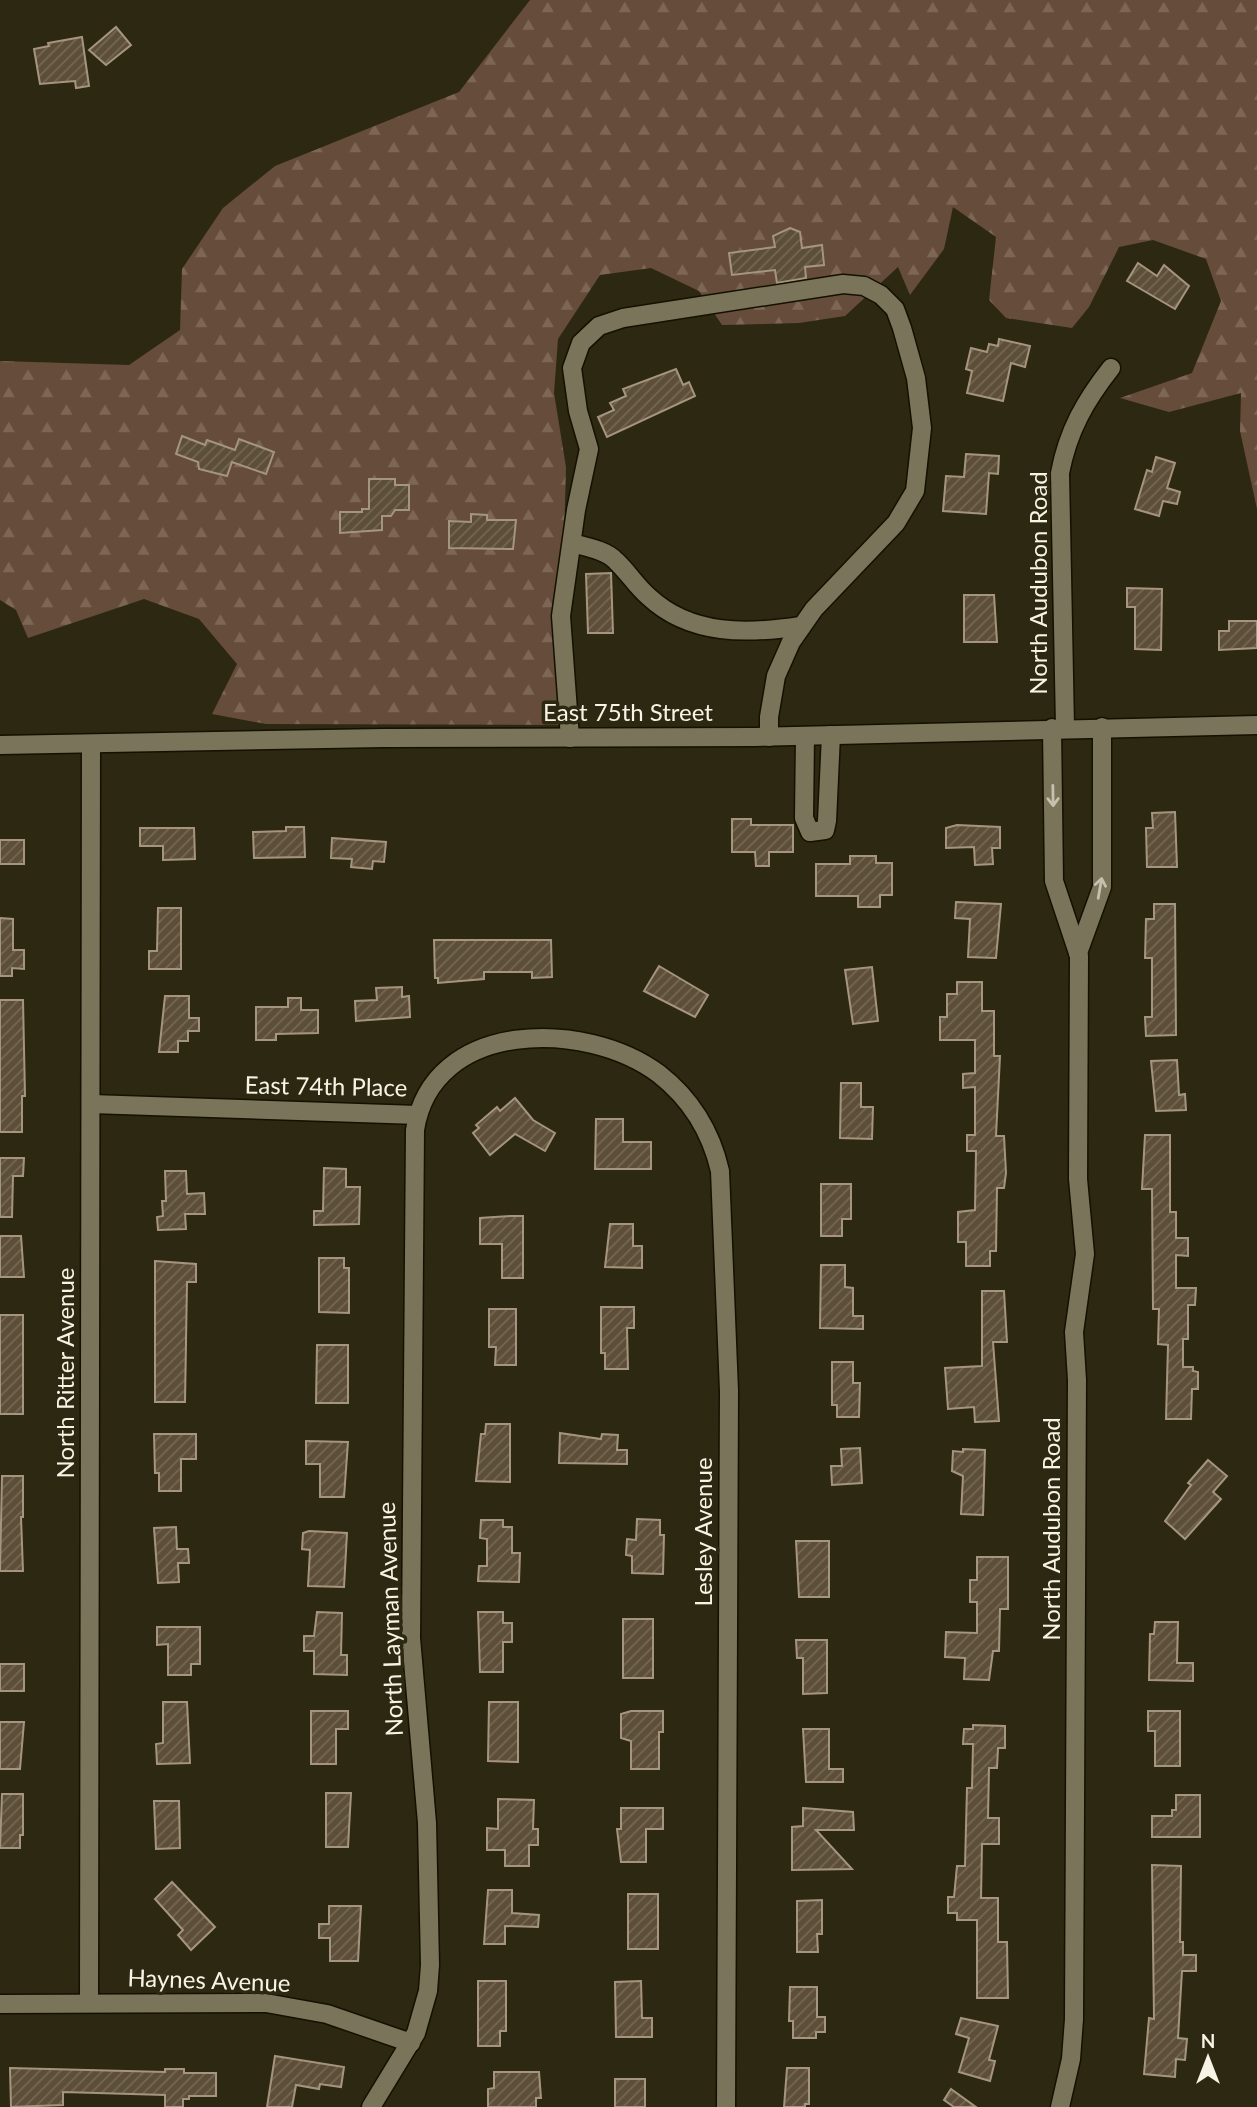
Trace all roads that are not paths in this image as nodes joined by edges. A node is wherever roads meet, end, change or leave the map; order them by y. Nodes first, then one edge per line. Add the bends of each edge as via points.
1 (1111, 368) dead end
2 (572, 543) junction
3 (802, 626) junction
4 (1257, 725) edge
5 (1102, 727) junction
6 (1058, 728) junction
7 (831, 735) junction
8 (805, 736) junction
9 (769, 737) junction
10 (570, 738) junction
11 (91, 744) junction
12 (0, 745) edge
13 (1078, 953) junction
14 (570, 1041) joint
15 (91, 1104) junction
16 (418, 1115) junction
17 (89, 2002) junction
18 (0, 2004) edge
19 (411, 2043) junction
20 (372, 2107) edge
21 (726, 2107) edge
22 (1060, 2107) edge

1 - 6 street, North Audubon Road via 1080,411 1060,473
2 - 3 street via 615,559 649,597 672,616 696,626 769,631
2 - 3 street via 589,449 572,368 581,344 599,326 754,296 843,284 864,286 895,309 911,356 922,428 918,478 896,523
2 - 10 street via 561,616
3 - 9 street via 776,676
4 - 5 street, East 75th Street
5 - 6 street, East 75th Street
13 -> 5 street, North Audubon Road via 1102,887
6 - 7 street, East 75th Street
6 -> 13 street, North Audubon Road via 1055,886
7 - 8 street, East 75th Street
7 - 8 street via 827,821 825,830 818,833 810,832 804,818
8 - 9 street, East 75th Street
9 - 10 street, East 75th Street
10 - 11 street, East 75th Street
11 - 12 street, East 75th Street
11 - 15 street, North Ritter Avenue
13 - 22 street, North Audubon Road via 1078,1179 1085,1254 1074,1332 1073,2019 1071,2059
14 - 16 street, East 74th Place via 514,1040 477,1049 442,1073
14 - 21 street, Lesley Avenue via 624,1054 676,1089 708,1133 721,1179 729,1391
15 - 16 street, East 74th Place
15 - 17 street, North Ritter Avenue
16 - 19 street, North Layman Avenue via 411,1638 431,1925 428,1991
17 - 18 street, Haynes Avenue
17 - 19 street, Haynes Avenue via 266,2003 327,2014
19 - 20 street, North Layman Avenue

